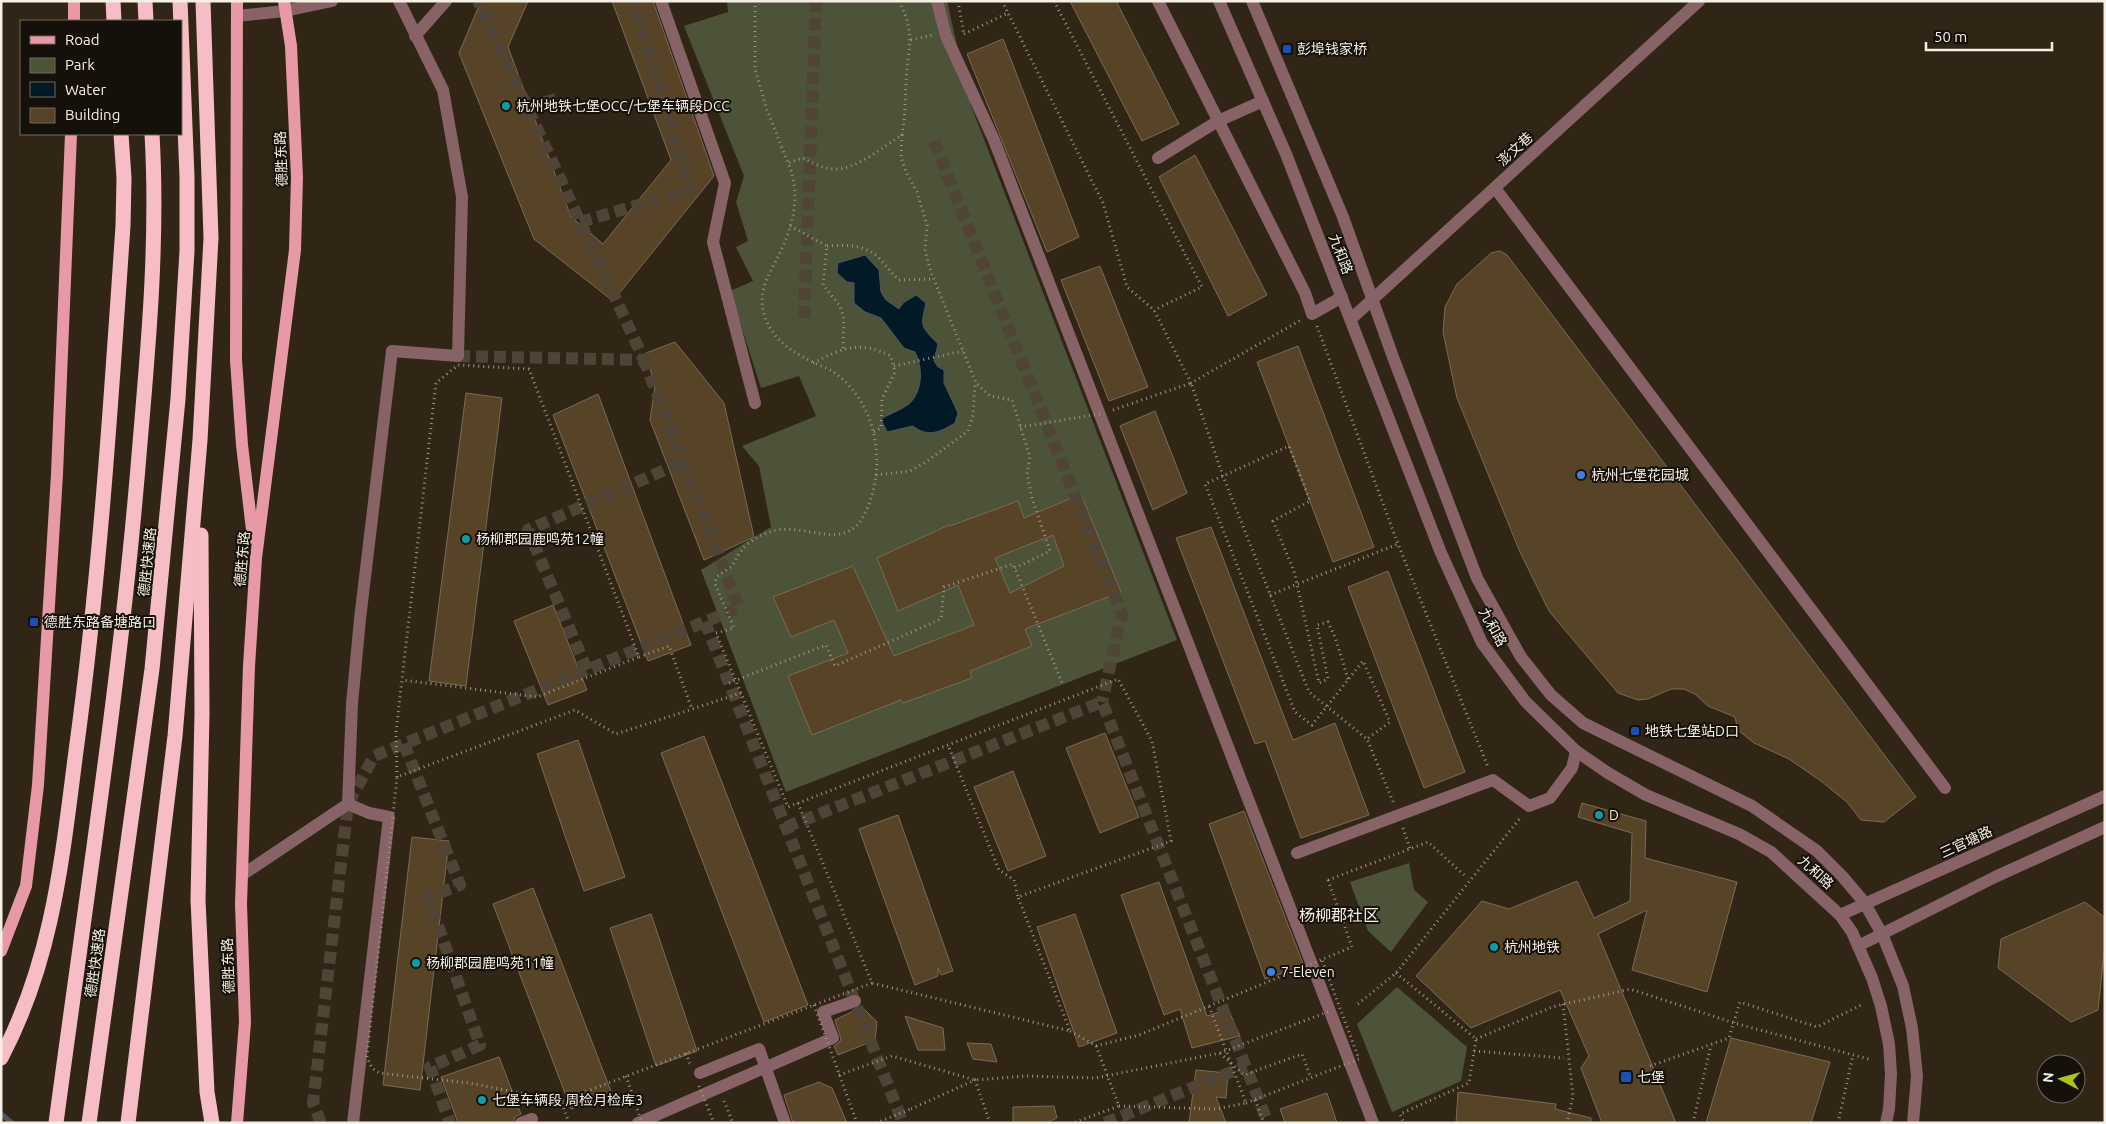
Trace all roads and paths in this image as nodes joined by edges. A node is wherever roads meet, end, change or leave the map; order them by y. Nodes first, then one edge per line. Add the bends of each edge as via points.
1 (74, 1) edge
2 (113, 1) edge
3 (145, 1) edge
4 (180, 1) edge
5 (203, 1) edge
6 (237, 1) edge
7 (332, 1) edge
8 (398, 1) edge
9 (446, 1) edge
10 (661, 1) edge
11 (755, 1) edge
12 (899, 1) edge
13 (937, 1) edge
14 (958, 1) edge
15 (1002, 1) edge
16 (1054, 1) edge
17 (1158, 1) edge
18 (1219, 1) edge
19 (1252, 1) edge
20 (1692, 3) edge
21 (285, 6) edge
22 (1008, 12) junction
23 (237, 16) junction
24 (74, 20) edge
25 (114, 20) edge
26 (146, 20) edge
27 (181, 20) edge
28 (945, 32) junction
29 (964, 34) junction
30 (415, 36) junction
31 (911, 40) junction
32 (966, 42) dead end
33 (182, 51) edge
34 (1263, 101) junction
35 (1218, 121) junction
36 (902, 134) junction
37 (70, 135) edge
38 (121, 135) edge
39 (152, 135) edge
40 (1158, 158) dead end
41 (788, 163) junction
42 (1495, 188) junction
43 (790, 226) junction
44 (827, 246) junction
45 (934, 279) junction
46 (1342, 297) junction
47 (1372, 300) junction
48 (1154, 310) junction
49 (1312, 314) junction
50 (1351, 320) junction
51 (843, 349) junction
52 (963, 351) junction
53 (814, 363) junction
54 (894, 366) junction
55 (1191, 382) junction
56 (976, 383) junction
57 (756, 403) dead end
58 (1100, 414) junction
59 (1020, 427) junction
60 (873, 432) junction
61 (200, 440) junction
62 (876, 475) junction
63 (1398, 544) junction
64 (256, 558) junction
65 (1015, 568) junction
66 (1297, 584) junction
67 (1270, 595) junction
68 (639, 657) junction
69 (1348, 679) junction
70 (402, 680) junction
71 (736, 681) junction
72 (729, 683) dead end
73 (1063, 684) dead end
74 (741, 693) junction
75 (692, 709) junction
76 (1367, 739) junction
77 (948, 745) junction
78 (1576, 751) junction
79 (398, 777) junction
80 (1493, 780) junction
81 (1944, 788) dead end
82 (2105, 796) edge
83 (798, 803) junction
84 (348, 804) junction
85 (1529, 806) junction
86 (1399, 815) junction
87 (2105, 827) edge
88 (1410, 849) junction
89 (1297, 853) dead end
90 (242, 875) junction
91 (1464, 876) dead end
92 (1018, 897) junction
93 (1864, 902) junction
94 (1840, 915) junction
95 (1882, 934) junction
96 (1858, 946) junction
97 (1, 951) edge
98 (1317, 962) junction
99 (1396, 973) junction
100 (872, 983) junction
101 (855, 1001) dead end
102 (1358, 1004) dead end
103 (1563, 1004) junction
104 (814, 1005) junction
105 (1861, 1005) dead end
106 (1209, 1006) junction
107 (1330, 1011) junction
108 (1734, 1023) junction
109 (1070, 1031) junction
110 (1476, 1039) junction
111 (813, 1040) dead end
112 (1711, 1045) junction
113 (1096, 1046) junction
114 (1474, 1050) junction
115 (1220, 1053) junction
116 (1853, 1055) junction
117 (1, 1057) edge
118 (1564, 1058) dead end
119 (763, 1060) junction
120 (1872, 1060) dead end
121 (1350, 1062) junction
122 (1650, 1066) dead end
123 (700, 1073) dead end
124 (839, 1075) junction
125 (626, 1076) junction
126 (1311, 1078) junction
127 (975, 1080) junction
128 (724, 1099) dead end
129 (714, 1100) dead end
130 (1255, 1100) junction
131 (561, 1101) junction
132 (705, 1102) dead end
133 (1246, 1103) junction
134 (1120, 1106) junction
135 (56, 1123) edge
136 (89, 1123) edge
137 (128, 1123) edge
138 (212, 1123) edge
139 (238, 1123) edge
140 (353, 1123) edge
141 (569, 1123) edge
142 (638, 1123) edge
143 (642, 1123) edge
144 (733, 1123) edge
145 (785, 1123) edge
146 (857, 1123) edge
147 (876, 1123) edge
148 (990, 1123) edge
149 (1073, 1123) edge
150 (1264, 1123) edge
151 (1373, 1123) edge
152 (1404, 1123) edge
153 (1567, 1123) edge
154 (1693, 1123) edge
155 (1838, 1123) edge
156 (1886, 1123) edge
157 (1913, 1123) edge

1 - 24 main road
2 - 25 highway
3 - 26 highway
4 - 27 highway, 德胜快速路
5 - 61 highway via 211,238
6 - 23 main road
7 - 21 street
8 - 30 street
9 - 30 street
10 - 57 street via 725,183 713,242
11 - 41 path via 755,69
12 - 31 path, bridge
13 - 28 street
14 - 29 path
15 - 22 path
16 - 48 path via 1202,287
17 - 35 street
18 - 34 street, 九和路
19 - 47 street, 九和路 via 1343,217
20 - 42 street, 澎文巷
21 - 23 street
21 - 64 main road, 德胜东路 via 291,46 297,168 295,250
22 - 29 path
22 - 48 path via 1103,203 1128,288
23 - 64 main road via 236,360 242,445
28 - 31 path
28 - 58 street via 994,140
29 - 32 path
30 - 84 street via 443,90 462,198 458,356 392,351 354,685
31 - 36 path, bridge
33 - 136 highway, 德胜快速路 via 188,251 178,399 152,669
34 - 35 street
34 - 46 street, 九和路
35 - 40 street
35 - 49 street via 1305,293
36 - 41 path, bridge via 851,167 833,169 803,158
36 - 45 path via 901,158 917,192 927,225 926,251
37 - 97 main road via 57,474 38,785 26,886
38 - 117 highway via 123,226 100,540 86,677 50,926 37,977
39 - 135 highway, 德胜快速路 via 154,252 132,543
41 - 43 path, bridge via 796,185
42 - 47 street, 澎文巷
42 - 81 street
43 - 44 path, bridge
43 - 53 path, bridge via 762,291 762,304 765,318 777,339 789,350
44 - 45 path via 851,245 866,249 899,280
44 - 51 path, bridge via 823,285 840,306 844,318
45 - 52 path
46 - 49 street
46 - 50 street, 九和路
47 - 50 street, 澎文巷
47 - 93 street, 九和路 via 1477,578 1521,657 1551,695 1583,723 1752,806 1789,830 1817,850
48 - 55 path
49 - 55 path
49 - 63 path
50 - 78 street, 九和路 via 1440,553 1482,642 1525,701
51 - 53 path
51 - 54 path via 868,347 891,356
52 - 54 path
52 - 56 path
53 - 60 path, bridge via 836,373 856,393 869,412
54 - 60 path via 895,372 882,399 881,428
55 - 58 path
55 - 67 path via 1223,476
56 - 59 path via 990,396 1012,400
56 - 62 path via 968,431 910,470
58 - 59 path, bridge
58 - 98 street
59 - 65 path via 1030,457 1027,474 1032,498 1050,551
60 - 62 path, bridge
61 - 137 highway via 175,736
61 - 138 highway via 202,714 198,900 207,1092
62 - 71 path, bridge via 869,506 861,521 851,530 837,536 786,529 772,531 742,549 732,566 716,578 715,584 734,628 716,634
63 - 66 path
63 - 80 path
64 - 90 main road, 德胜东路
65 - 71 path via 1013,564 944,587 941,619 835,666 826,645
65 - 73 path
66 - 67 path
66 - 69 path, bridge via 1319,683 1328,679 1317,625 1328,622
66 - 69 path, bridge via 1273,521 1310,501 1289,446 1205,484 1295,712 1312,725
67 - 76 path via 1309,692
68 - 70 path, bridge via 537,697
68 - 70 path, bridge via 529,369 458,365 436,383
68 - 75 path via 669,646
69 - 76 path, bridge via 1363,661 1390,722
70 - 79 path, bridge via 396,732
71 - 72 path, bridge
71 - 74 path, bridge
74 - 75 path, bridge
74 - 83 path, bridge via 788,807
75 - 79 path, bridge via 616,734 575,710
76 - 86 path
77 - 83 path, bridge
77 - 92 path, bridge via 999,870 1014,880
77 - 92 path, bridge via 1118,679 1152,742 1171,841
78 - 85 street via 1572,768 1550,798
78 - 94 street, 九和路 via 1646,795 1739,834 1772,852
79 - 131 path, bridge via 366,1057 380,1074 469,1083
80 - 85 street
80 - 86 street
82 - 93 street, 三官塘路 via 1943,870
83 - 100 path, bridge
84 - 90 street
84 - 140 street via 368,813 389,817
85 - 99 path
86 - 88 path
86 - 89 street
87 - 95 street via 1995,877
88 - 91 path via 1428,842
88 - 98 path, bridge via 1328,880 1352,947
90 - 139 main road, 德胜东路 via 245,1022
92 - 109 path, bridge
93 - 94 street, 三官塘路
93 - 95 street, 九和路
94 - 96 street, 九和路
95 - 96 street
95 - 157 street, 九和路 via 1903,986 1912,1028 1917,1076
96 - 156 street, 九和路 via 1881,1006 1889,1044 1891,1074
98 - 106 path, bridge
98 - 107 street
98 - 121 path, bridge via 1359,1059
99 - 102 path
99 - 110 path
100 - 104 path, bridge
100 - 109 path, bridge
101 - 142 street via 824,1012 833,1038
103 - 108 path via 1630,989
103 - 110 path
103 - 153 path via 1573,1096
104 - 124 path, bridge
104 - 125 path, bridge
105 - 108 path via 1817,1027 1740,1002
106 - 113 path, bridge via 1139,1035
106 - 133 path, bridge
107 - 115 path, bridge
107 - 121 street
108 - 112 path via 1729,1038
108 - 116 path
109 - 113 path
110 - 114 path
111 - 119 street
112 - 122 path
112 - 154 path
113 - 134 path, bridge
114 - 118 path
114 - 152 path via 1469,1083 1400,1114
115 - 126 path, bridge via 1244,1075 1302,1054
115 - 127 path, bridge via 1096,1078 1026,1076
116 - 120 path
116 - 155 path
119 - 123 street, bridge via 758,1049
119 - 145 street, bridge
121 - 126 path, bridge
121 - 151 street
124 - 127 path, bridge via 892,1056
124 - 146 path, bridge
125 - 131 path, bridge
125 - 143 path, bridge
126 - 130 path, bridge
127 - 147 path, bridge
127 - 148 path
128 - 144 path
129 - 132 path
130 - 133 path, bridge
130 - 150 path
131 - 141 path, bridge
133 - 134 path, bridge via 1216,1109
134 - 149 path

